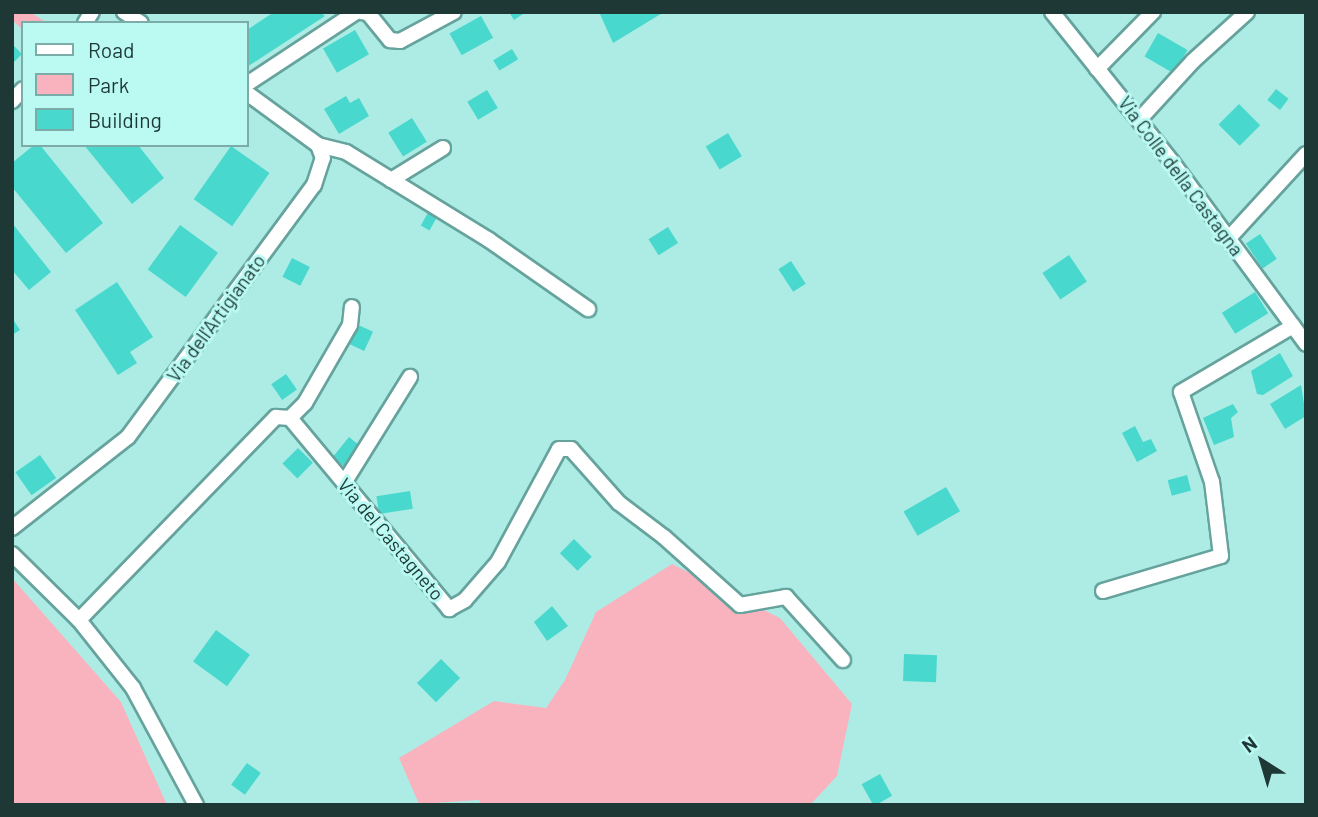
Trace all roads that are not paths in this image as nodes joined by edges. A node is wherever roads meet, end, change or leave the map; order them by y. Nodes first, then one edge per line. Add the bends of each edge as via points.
1 (359, 12) edge
2 (454, 12) edge
3 (1052, 12) edge
4 (1153, 12) edge
5 (1247, 12) edge
6 (1097, 69) junction
7 (248, 83) edge
8 (248, 94) edge
9 (1139, 120) junction
10 (318, 145) junction
11 (443, 148) dead end
12 (1306, 154) edge
13 (391, 180) junction
14 (1229, 238) junction
15 (352, 307) dead end
16 (588, 309) dead end
17 (1293, 327) junction
18 (1306, 344) edge
19 (410, 377) dead end
20 (290, 418) junction
21 (343, 481) junction
22 (12, 528) edge
23 (12, 554) edge
24 (1103, 591) dead end
25 (79, 620) junction
26 (843, 660) dead end
27 (196, 805) edge

1 - 2 street via 368,13 390,40 400,41
1 - 7 street
3 - 6 street, Via Colle della Castagna
4 - 6 street
5 - 9 street via 1193,61
6 - 9 street, Via Colle della Castagna
8 - 10 street
9 - 14 street, Via Colle della Castagna
10 - 13 street via 346,152
10 - 22 street, Via dell'Artigianato via 323,158 314,185 128,437
11 - 13 street
12 - 14 street
13 - 16 street
14 - 17 street, Via Colle della Castagna
15 - 20 street via 349,325 305,403
17 - 18 street, Via Colle della Castagna
17 - 24 street via 1181,392 1212,482 1221,556
19 - 21 street
20 - 21 street, Via del Castagneto
20 - 25 street via 276,417
21 - 26 street, Via del Castagneto via 449,610 466,600 498,562 559,449 571,449 619,503 740,605 786,597
23 - 25 street
25 - 27 street via 133,688

